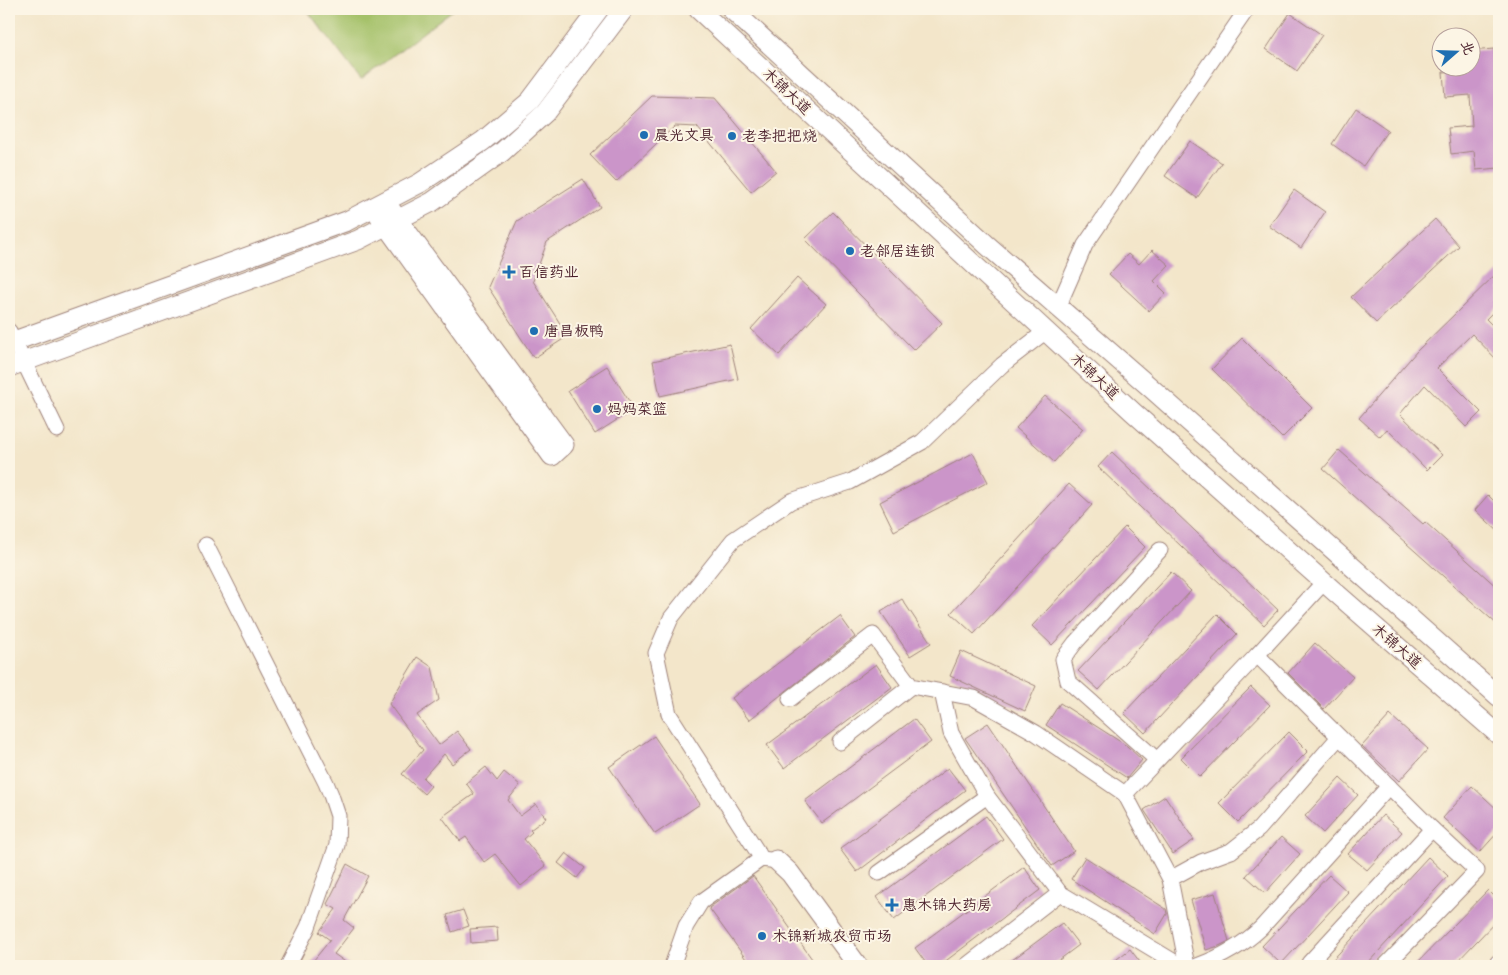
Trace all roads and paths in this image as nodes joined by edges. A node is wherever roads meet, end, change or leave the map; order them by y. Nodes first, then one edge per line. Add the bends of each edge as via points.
1 (599, 9) edge
2 (624, 9) edge
3 (698, 9) edge
4 (731, 9) edge
5 (1246, 9) edge
6 (379, 205) junction
7 (392, 223) junction
8 (1058, 306) junction
9 (1046, 331) junction
10 (11, 338) edge
11 (16, 364) edge
12 (57, 430) dead end
13 (206, 545) dead end
14 (1160, 550) dead end
15 (1324, 582) junction
16 (1257, 655) junction
17 (911, 686) junction
18 (942, 692) junction
19 (1499, 697) edge
20 (790, 699) dead end
21 (1499, 735) edge
22 (1339, 737) junction
23 (840, 742) dead end
24 (1157, 760) junction
25 (1389, 786) junction
26 (1125, 794) junction
27 (986, 796) junction
28 (1432, 829) junction
29 (769, 860) junction
30 (879, 873) dead end
31 (1170, 878) junction
32 (1060, 893) junction
33 (288, 966) edge
34 (672, 966) edge
35 (858, 966) edge
36 (966, 966) edge
37 (1181, 966) edge
38 (1186, 966) edge
39 (1197, 966) edge
40 (1309, 966) edge
41 (1385, 966) edge

1 - 6 street via 530,101 483,141 420,183
2 - 7 street via 545,113 502,152 432,202
3 - 9 street, 木锦大道
4 - 8 street, 木锦大道 via 987,245
5 - 8 street via 1085,245
6 - 7 street
6 - 10 street via 348,221
7 - 7 street via 552,456 564,445
7 - 11 street via 358,240
8 - 19 street, 木锦大道
9 - 15 street, 木锦大道
9 - 29 street via 1002,365 922,442 850,482 791,501 733,540 670,618 656,653 669,714
10 - 11 street
11 - 12 street
13 - 33 street via 332,795 338,816 337,845 308,927
14 - 24 street via 1063,659 1068,681
15 - 16 street
15 - 21 street, 木锦大道
16 - 22 street
16 - 24 street
17 - 18 street
17 - 20 street via 873,635
17 - 23 street
18 - 26 street via 982,702 1036,733
18 - 27 street via 952,733
22 - 25 street
22 - 31 street via 1259,829 1231,851
24 - 26 street
25 - 28 street
25 - 39 street via 1246,943
26 - 31 street
27 - 30 street
27 - 32 street
28 - 40 street
28 - 41 street via 1476,871
29 - 34 street via 701,902 686,926
29 - 35 street via 790,873
31 - 38 street
32 - 36 street
32 - 37 street

